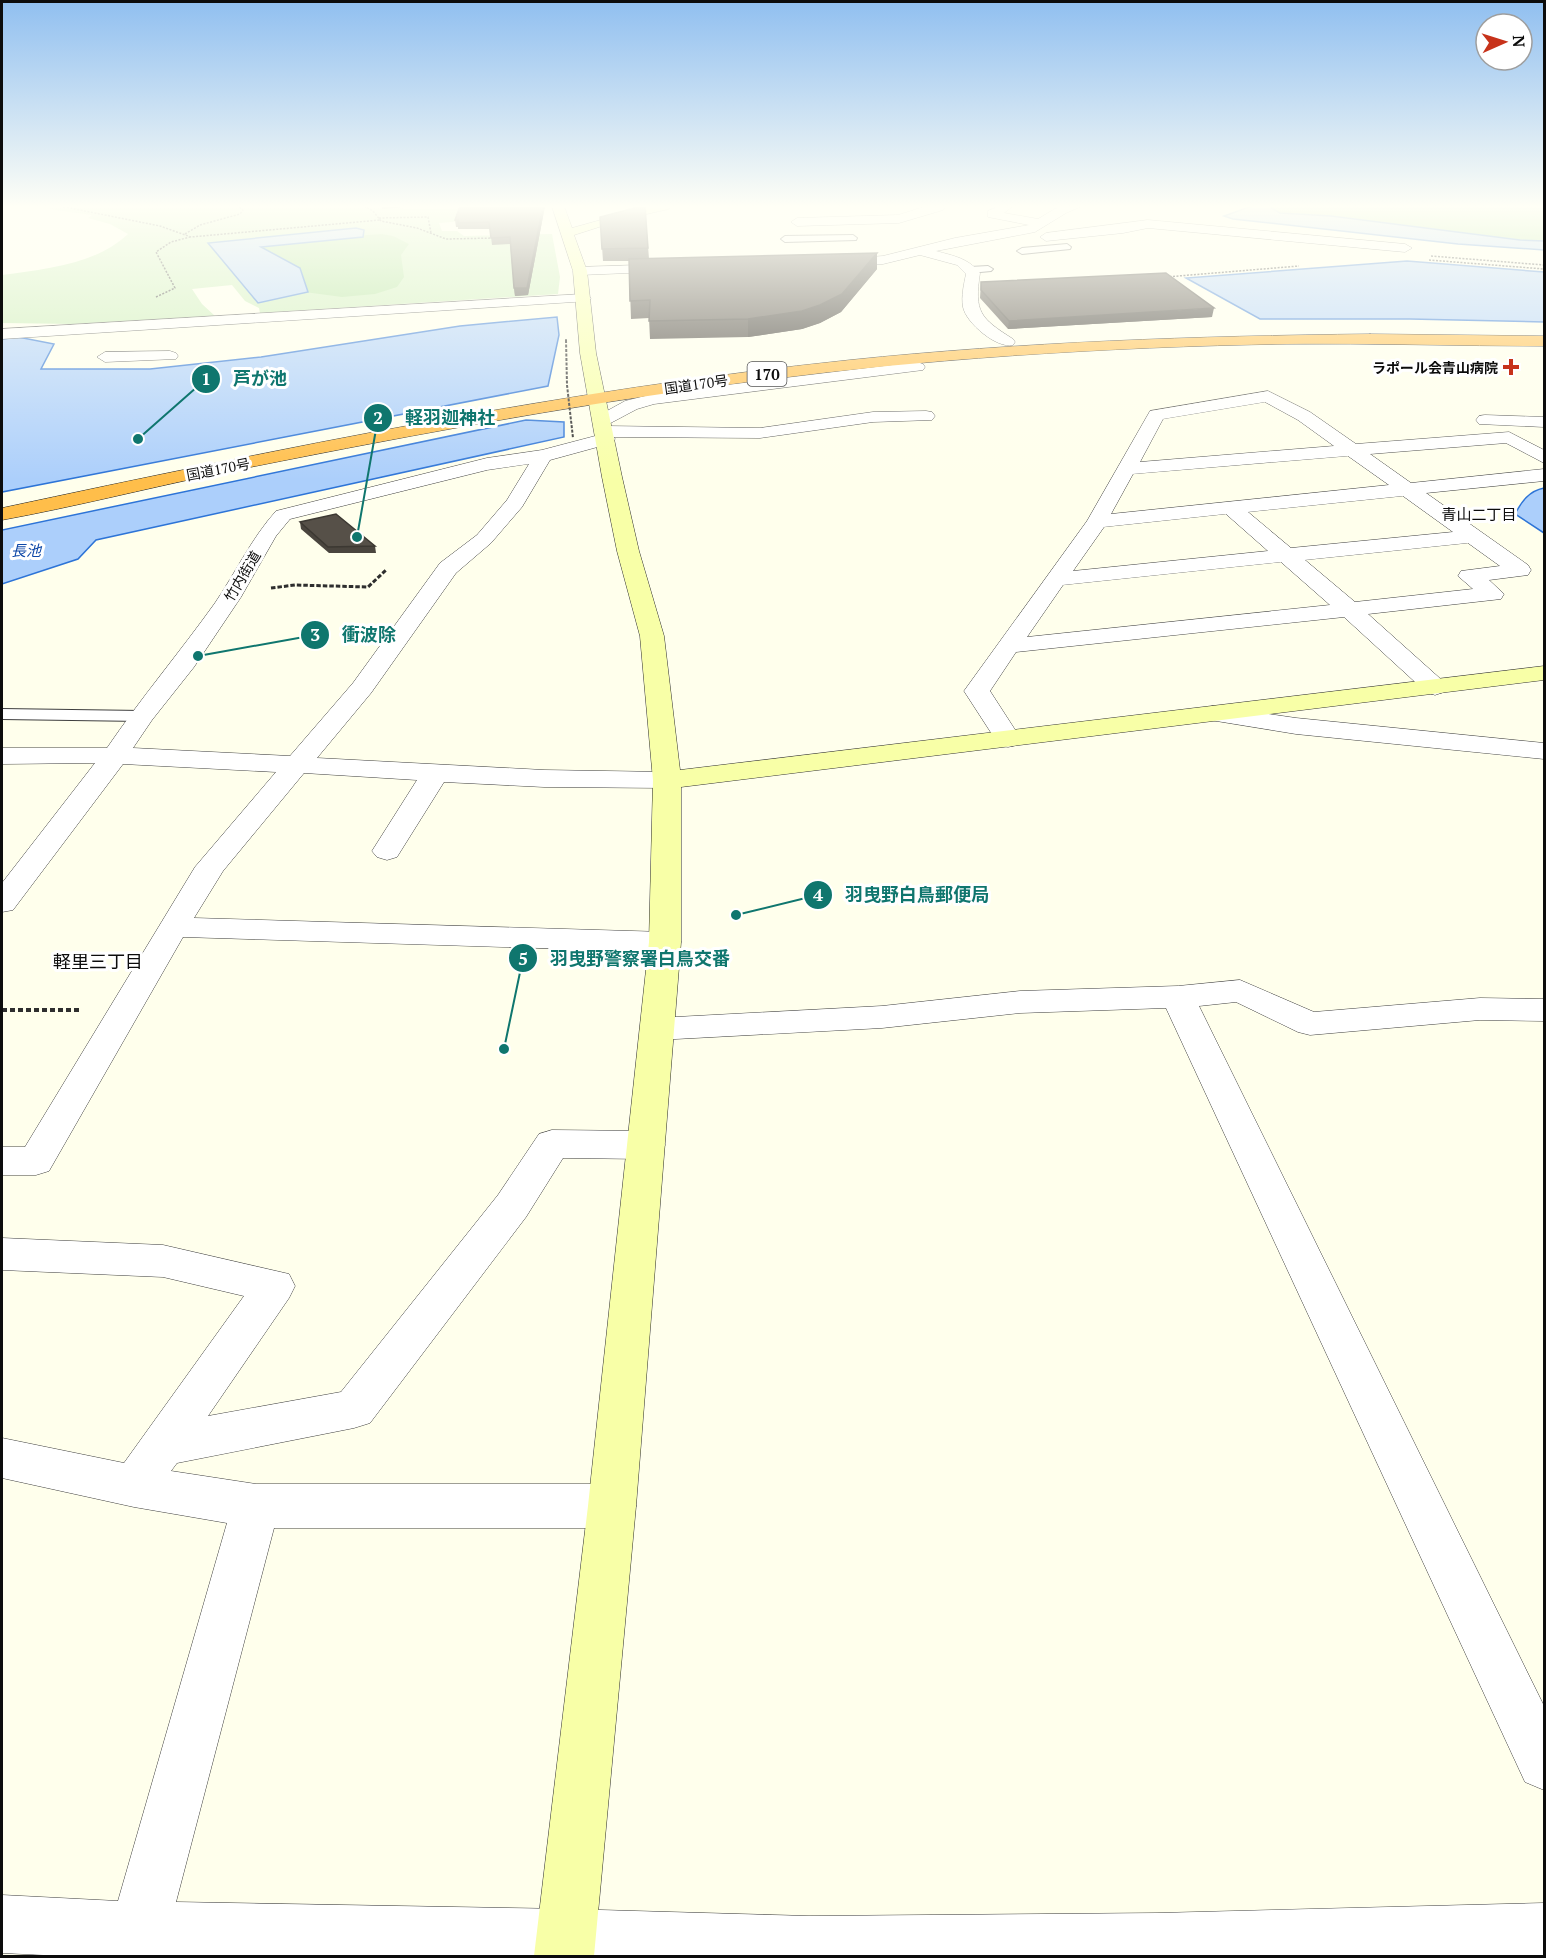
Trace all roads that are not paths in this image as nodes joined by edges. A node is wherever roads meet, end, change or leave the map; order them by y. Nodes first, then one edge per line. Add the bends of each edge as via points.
1 (969, 297) edge
2 (584, 298) joint
3 (120, 326) junction
4 (1545, 333) edge
5 (2, 334) edge
6 (1007, 342) junction
7 (1545, 342) edge
8 (170, 356) dead end
9 (917, 367) dead end
10 (926, 416) dead end
11 (1305, 417) junction
12 (596, 419) junction
13 (1271, 419) dead end
14 (1485, 420) dead end
15 (1545, 422) edge
16 (1204, 425) dead end
17 (1148, 430) junction
18 (1353, 450) junction
19 (543, 456) junction
20 (1545, 457) edge
21 (1126, 469) junction
22 (1545, 475) edge
23 (1405, 489) junction
24 (2, 502) edge
25 (1231, 508) junction
26 (2, 514) edge
27 (1097, 522) junction
28 (1471, 536) junction
29 (1287, 556) junction
30 (1057, 579) junction
31 (1349, 609) junction
32 (1010, 646) junction
33 (1545, 673) edge
34 (1435, 687) junction
35 (2, 714) edge
36 (1213, 714) junction
37 (142, 716) junction
38 (1008, 739) junction
39 (1545, 751) edge
40 (2, 756) edge
41 (115, 756) junction
42 (297, 763) junction
43 (436, 772) junction
44 (667, 780) junction
45 (387, 851) dead end
46 (2, 903) edge
47 (173, 927) junction
48 (665, 942) junction
49 (1178, 997) junction
50 (1545, 1010) edge
51 (657, 1029) junction
52 (646, 1145) junction
53 (2, 1161) edge
54 (2, 1254) edge
55 (163, 1445) junction
56 (2, 1458) edge
57 (134, 1486) junction
58 (256, 1506) junction
59 (612, 1506) junction
60 (1545, 1763) edge
61 (2, 1924) edge
62 (1545, 1932) edge
63 (136, 1944) edge
64 (565, 1947) edge

1 - 6 street via 968,305 977,322
2 - 3 street
2 - 12 street
3 - 5 street
3 - 8 street via 104,360
4 - 6 highway, 国道170号 / 170 via 1276,331
6 - 12 highway, 国道170号 / 170 via 838,357
7 - 12 highway, 国道170号 / 170 via 1284,339 1005,351 685,384
9 - 12 street via 653,399
10 - 12 street via 873,417 760,433
11 - 13 street
11 - 17 street via 1268,396 1156,415
11 - 18 street
12 - 19 street, 竹内街道
12 - 24 highway, 国道170号 / 170 via 349,431
12 - 26 highway, 国道170号 / 170 via 360,440
12 - 44 street via 652,636
14 - 15 street
16 - 17 street
17 - 21 street
18 - 20 street via 1509,437
18 - 21 street
18 - 23 street
19 - 37 street, 竹内街道 via 487,465 283,515 267,533 234,591 182,667
19 - 42 street via 515,503 484,540 448,568 362,688
21 - 27 street
22 - 23 street
23 - 25 street
23 - 28 street
25 - 27 street
25 - 29 street
27 - 30 street
28 - 29 street
28 - 31 street via 1520,570 1469,576 1493,594
29 - 30 street
29 - 31 street
30 - 32 street
31 - 32 street
31 - 34 street
32 - 38 street via 977,691
33 - 34 street
34 - 36 street
35 - 37 lane
36 - 38 street
36 - 39 street via 1272,724
37 - 41 street, 竹内街道
38 - 44 street
40 - 41 street
41 - 42 street
41 - 46 street, 竹内街道
42 - 43 street
42 - 47 street via 210,867
43 - 44 street via 584,781
43 - 45 street
44 - 48 street
47 - 48 street
47 - 53 street via 36,1161
48 - 51 street
49 - 50 street via 1240,990 1310,1024 1480,1009
49 - 51 street via 1020,1002 882,1017
49 - 60 street
51 - 52 street
52 - 55 street via 552,1144 512,1206 354,1409
52 - 59 street
54 - 55 street via 163,1261 274,1286
55 - 57 street
56 - 57 street
57 - 58 street
58 - 59 street
58 - 63 street
59 - 64 street
61 - 63 street
62 - 64 street via 1158,1943
63 - 64 street

